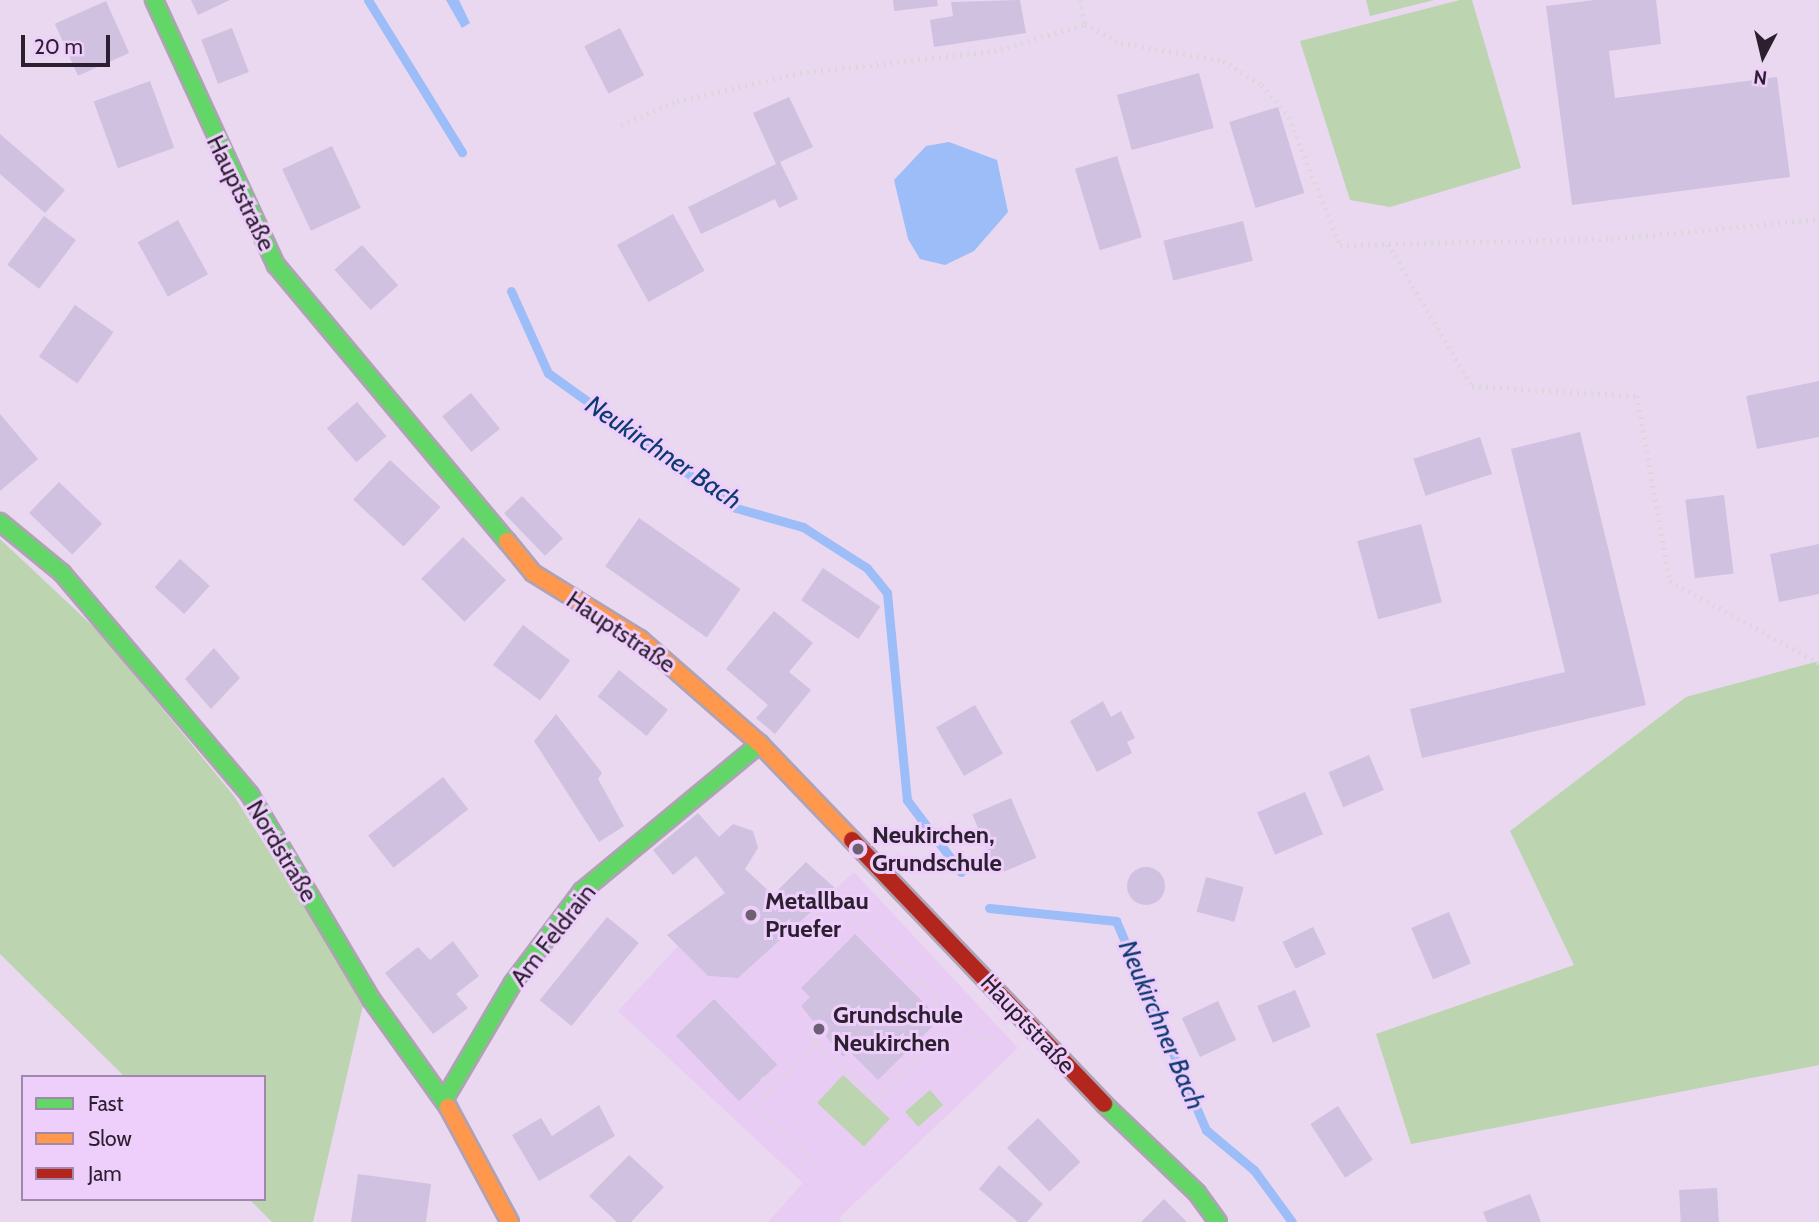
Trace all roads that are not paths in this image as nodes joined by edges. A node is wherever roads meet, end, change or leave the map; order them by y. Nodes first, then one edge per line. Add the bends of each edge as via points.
1 (154, 0) edge
2 (0, 522) edge
3 (760, 744) junction
4 (444, 1101) junction
5 (510, 1222) edge
6 (1218, 1222) edge

1 - 3 street, Hauptstraße via 276,265 380,397 533,573 640,639
2 - 4 street, Nordstraße via 62,573 250,795 370,999
3 - 4 street, Am Feldrain via 582,891 513,983
3 - 6 street, Hauptstraße via 1093,1093 1197,1193
4 - 5 street, Nordstraße

